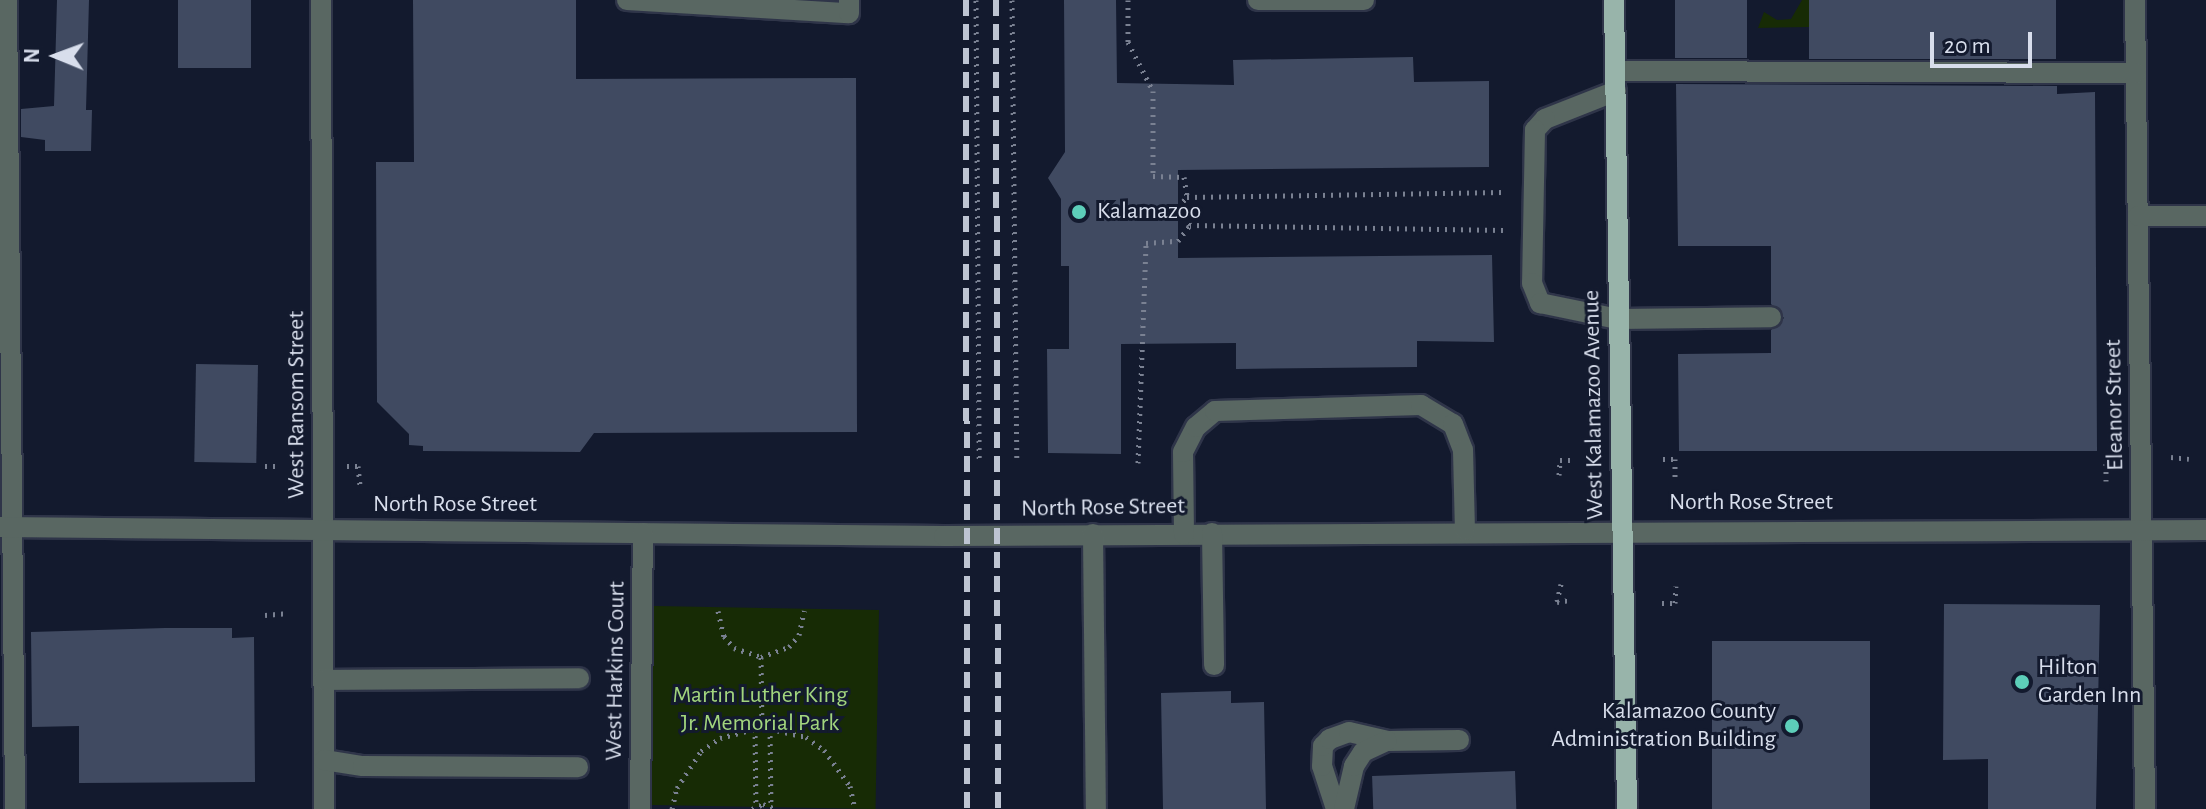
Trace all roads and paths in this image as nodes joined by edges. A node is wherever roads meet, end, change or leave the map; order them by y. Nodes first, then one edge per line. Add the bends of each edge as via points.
1 (7, 0) edge
2 (321, 0) edge
3 (627, 0) edge
4 (849, 0) edge
5 (976, 0) edge
6 (1012, 0) edge
7 (1128, 0) edge
8 (1258, 0) edge
9 (1364, 0) edge
10 (1614, 0) edge
11 (2135, 0) edge
12 (2136, 73) junction
13 (1616, 81) junction
14 (1504, 192) dead end
15 (1187, 197) junction
16 (2138, 216) junction
17 (2206, 216) edge
18 (1190, 225) junction
19 (1503, 230) dead end
20 (1771, 317) dead end
21 (1618, 319) junction
22 (5, 332) edge
23 (2171, 457) dead end
24 (2106, 458) dead end
25 (1663, 459) dead end
26 (2189, 459) dead end
27 (1570, 460) dead end
28 (979, 463) dead end
29 (1017, 463) dead end
30 (1138, 463) dead end
31 (265, 466) dead end
32 (280, 466) dead end
33 (358, 466) dead end
34 (1559, 475) dead end
35 (1675, 480) dead end
36 (2106, 481) dead end
37 (360, 485) dead end
38 (6, 527) edge
39 (1622, 529) junction
40 (2144, 529) junction
41 (324, 530) junction
42 (1465, 530) junction
43 (2206, 530) edge
44 (643, 533) junction
45 (1212, 533) junction
46 (1093, 534) junction
47 (1184, 534) junction
48 (1561, 584) dead end
49 (1676, 586) dead end
50 (1570, 600) dead end
51 (1662, 603) dead end
52 (718, 611) dead end
53 (804, 611) dead end
54 (286, 613) dead end
55 (265, 615) dead end
56 (761, 657) junction
57 (1214, 665) dead end
58 (579, 678) dead end
59 (324, 680) junction
60 (762, 728) junction
61 (1459, 740) dead end
62 (1387, 741) junction
63 (324, 760) junction
64 (578, 767) dead end
65 (754, 807) edge
66 (774, 807) edge
67 (15, 809) edge
68 (324, 809) edge
69 (640, 809) edge
70 (672, 809) edge
71 (855, 809) edge
72 (1096, 809) edge
73 (1336, 809) edge
74 (1344, 809) edge
75 (1627, 809) edge
76 (2145, 809) edge

1 - 22 street
2 - 41 street, West Ransom Street
3 - 4 street via 849,13
5 - 28 path
6 - 29 path
7 - 15 path via 1128,42 1153,91 1153,176 1184,177
8 - 9 street
10 - 13 main road, West Kalamazoo Avenue
11 - 12 street, Eleanor Street
12 - 13 street
12 - 16 street, Eleanor Street
13 - 21 main road, West Kalamazoo Avenue
13 - 21 street via 1545,119 1535,130 1531,162 1535,295 1551,309
14 - 15 path
15 - 18 path via 1178,207
16 - 17 street
16 - 40 street, Eleanor Street
18 - 19 path
18 - 30 path via 1178,241 1146,243
20 - 21 street
21 - 39 main road, West Kalamazoo Avenue
22 - 38 street
23 - 26 path
24 - 36 path
25 - 35 path via 1675,459
27 - 34 path via 1560,460
31 - 32 path
33 - 37 path
38 - 41 street, North Rose Street
38 - 67 street
39 - 40 street, North Rose Street
39 - 42 street, North Rose Street
39 - 75 main road, West Kalamazoo Avenue
40 - 43 street, North Rose Street
40 - 76 street, Eleanor Street
41 - 44 street, North Rose Street
41 - 59 street, West Ransom Street
42 - 45 street, North Rose Street
42 - 47 street via 1463,450 1453,424 1421,405 1215,411 1196,427 1183,452
44 - 46 street, North Rose Street
44 - 69 street, West Harkins Court
45 - 47 street, North Rose Street
45 - 57 street
46 - 47 street, North Rose Street
46 - 72 street
48 - 50 path via 1557,602
49 - 51 path via 1675,603
52 - 56 path via 724,636 734,648
53 - 56 path via 799,635 789,647
54 - 55 path
56 - 60 path
58 - 59 street
59 - 63 street, West Ransom Street
60 - 65 path
60 - 66 path
60 - 70 path via 720,738 701,751 677,788
60 - 71 path via 806,737 824,750 850,786
61 - 62 street
62 - 73 street via 1349,732 1323,746 1322,766
62 - 74 street via 1363,752 1354,766
63 - 64 street via 363,766
63 - 68 street, West Ransom Street
65 - 66 path

